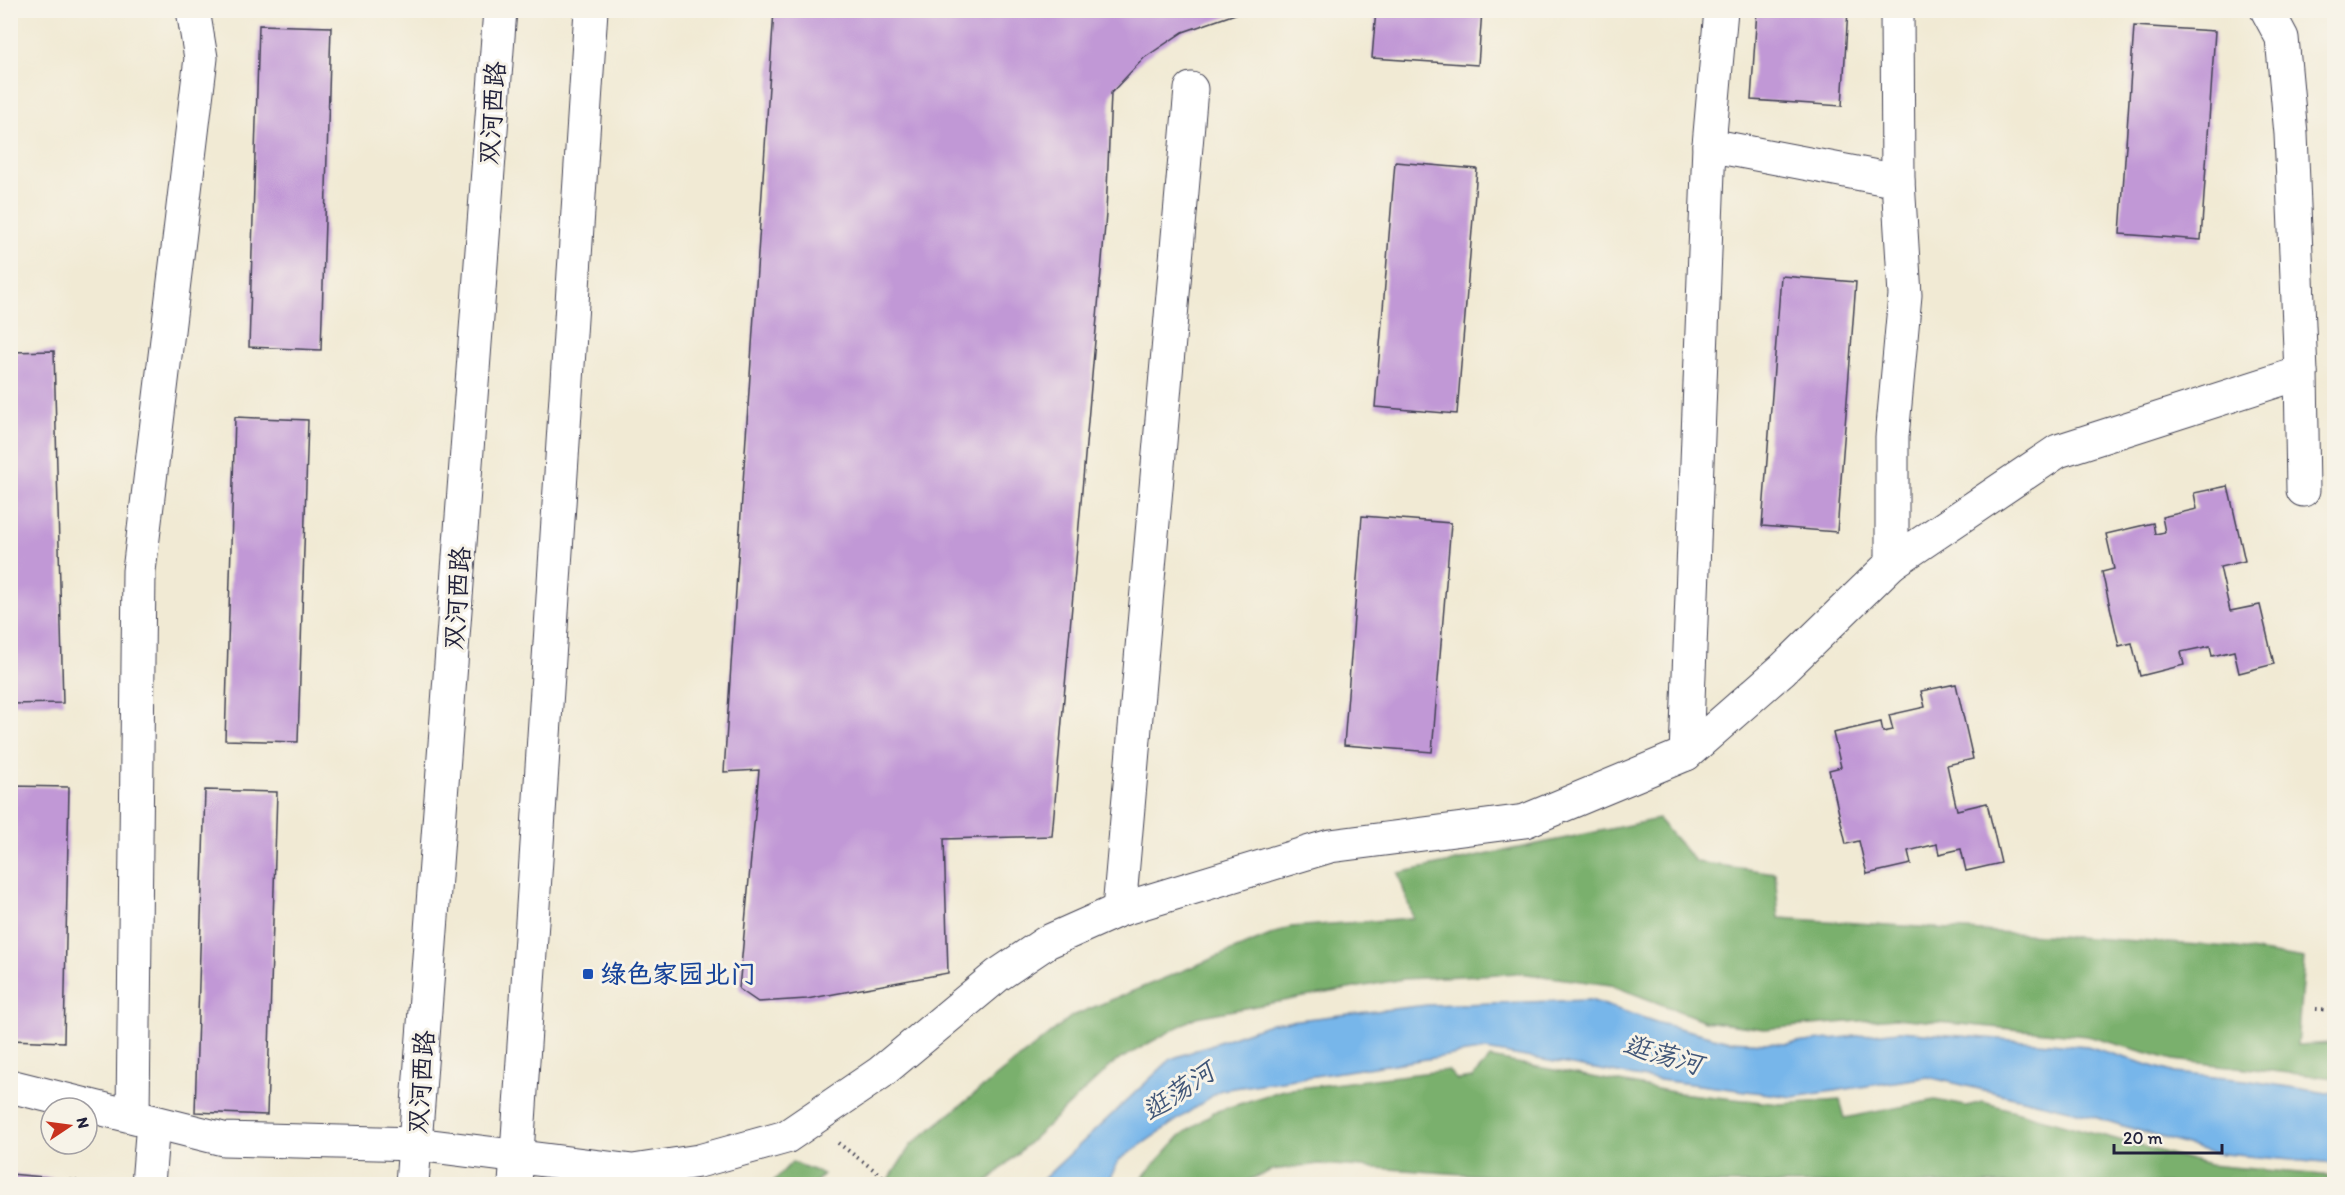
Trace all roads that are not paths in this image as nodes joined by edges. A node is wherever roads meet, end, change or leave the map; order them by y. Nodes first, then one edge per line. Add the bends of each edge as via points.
1 (193, 10) edge
2 (500, 10) edge
3 (591, 10) edge
4 (1721, 10) edge
5 (1897, 10) edge
6 (2267, 10) edge
7 (1191, 89) dead end
8 (1709, 145) junction
9 (1898, 181) junction
10 (2301, 373) junction
11 (2303, 490) dead end
12 (1892, 563) junction
13 (1686, 754) junction
14 (1119, 910) junction
15 (10, 1086) edge
16 (143, 1119) junction
17 (416, 1144) junction
18 (516, 1171) edge
19 (148, 1185) edge
20 (412, 1185) edge

1 - 16 street via 201,58 139,571
2 - 17 street, 双河西路
3 - 18 street
4 - 8 street
5 - 9 street
6 - 10 street via 2282,38 2291,134
7 - 14 street
8 - 9 street
8 - 13 street
9 - 12 street via 1905,295 1892,437
10 - 11 street
10 - 12 street via 2058,451
12 - 13 street via 1783,669
13 - 14 street via 1525,821 1330,846
14 - 18 street via 1047,942 998,975 880,1073 786,1137 699,1161 633,1171
15 - 16 street
16 - 17 street via 223,1139
16 - 19 street
17 - 18 street
17 - 20 street, 双河西路

